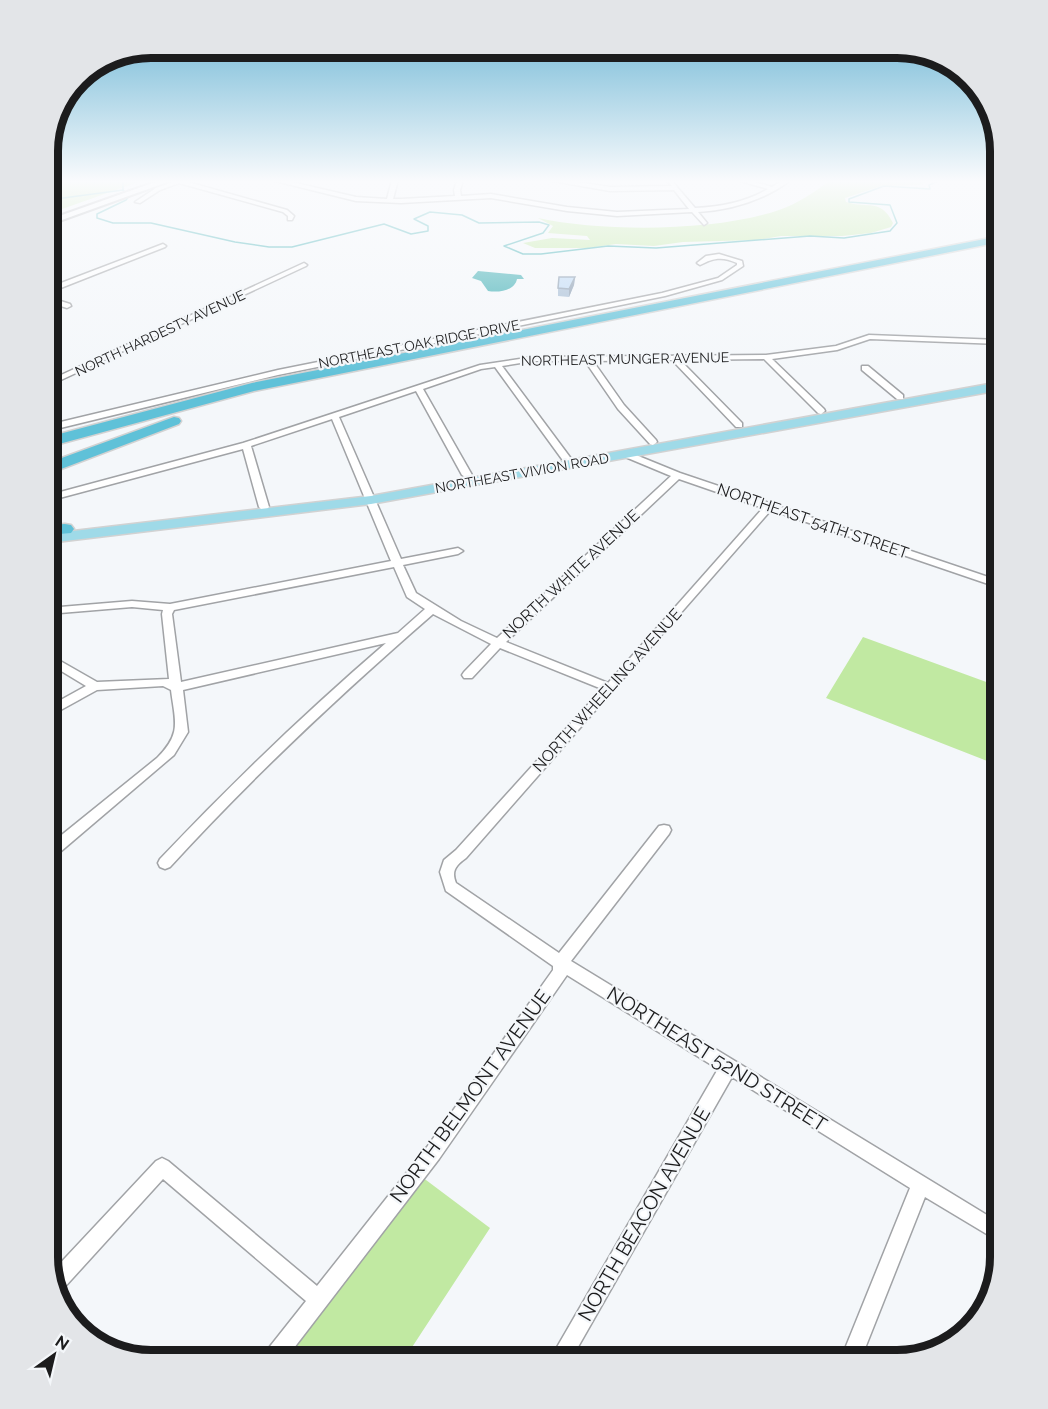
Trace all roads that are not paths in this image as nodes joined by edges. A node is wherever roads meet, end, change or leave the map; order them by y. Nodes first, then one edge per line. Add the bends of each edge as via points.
1 (163, 246) dead end
2 (966, 246) edge
3 (989, 248) edge
4 (700, 263) dead end
5 (304, 266) dead end
6 (59, 287) edge
7 (59, 303) edge
8 (67, 306) dead end
9 (989, 341) edge
10 (673, 357) junction
11 (766, 357) junction
12 (587, 358) junction
13 (497, 364) junction
14 (865, 368) dead end
15 (59, 379) edge
16 (989, 382) edge
17 (989, 385) edge
18 (418, 388) junction
19 (900, 397) junction
20 (224, 405) junction
21 (820, 411) junction
22 (335, 417) junction
23 (59, 425) edge
24 (739, 425) junction
25 (59, 439) edge
26 (653, 442) junction
27 (246, 445) junction
28 (59, 447) edge
29 (627, 454) junction
30 (567, 461) junction
31 (59, 465) edge
32 (467, 475) junction
33 (677, 475) junction
34 (59, 495) edge
35 (369, 497) junction
36 (264, 507) junction
37 (769, 507) junction
38 (59, 533) edge
39 (59, 533) edge
40 (458, 551) dead end
41 (397, 563) junction
42 (989, 581) edge
43 (170, 607) junction
44 (59, 610) edge
45 (431, 610) junction
46 (399, 636) junction
47 (500, 641) junction
48 (59, 664) edge
49 (468, 675) dead end
50 (95, 686) junction
51 (175, 687) junction
52 (610, 688) junction
53 (58, 706) edge
54 (664, 830) dead end
55 (58, 846) edge
56 (165, 863) dead end
57 (446, 872) joint
58 (561, 963) junction
59 (729, 1066) junction
60 (920, 1186) junction
61 (989, 1227) edge
62 (61, 1277) edge
63 (318, 1299) junction
64 (279, 1350) edge
65 (565, 1350) edge
66 (854, 1350) edge

1 - 6 street
2 - 25 highway via 252,387
3 - 20 highway
4 - 23 street, NORTHEAST OAK RIDGE DRIVE via 706,258 725,256 741,266 720,279 663,296 303,367
5 - 15 street, NORTH HARDESTY AVENUE
7 - 8 street
9 - 11 street, NORTHEAST MUNGER AVENUE via 869,336 837,348
10 - 11 street, NORTHEAST MUNGER AVENUE
10 - 12 street, NORTHEAST MUNGER AVENUE
10 - 24 street
11 - 21 street
12 - 13 street, NORTHEAST MUNGER AVENUE
12 - 26 street via 621,407
13 - 18 street, NORTHEAST MUNGER AVENUE
13 - 30 street
14 - 19 street
16 - 19 main road, NORTHEAST VIVION ROAD
17 - 29 main road, NORTHEAST VIVION ROAD
18 - 22 street, NORTHEAST MUNGER AVENUE
18 - 32 street
19 - 21 main road, NORTHEAST VIVION ROAD
20 - 28 highway
20 - 31 highway
21 - 24 main road, NORTHEAST VIVION ROAD
22 - 27 street, NORTHEAST MUNGER AVENUE
22 - 35 street
24 - 26 main road, NORTHEAST VIVION ROAD
26 - 30 main road, NORTHEAST VIVION ROAD
27 - 34 street, NORTHEAST MUNGER AVENUE
27 - 36 street
29 - 30 main road, NORTHEAST VIVION ROAD
29 - 33 street, NORTHEAST 54TH STREET
30 - 32 main road, NORTHEAST VIVION ROAD
30 - 35 main road, NORTHEAST VIVION ROAD
32 - 35 main road, NORTHEAST VIVION ROAD
33 - 37 street, NORTHEAST 54TH STREET
33 - 47 street, NORTH WHITE AVENUE
35 - 36 main road, NORTHEAST VIVION ROAD
35 - 38 main road, NORTHEAST VIVION ROAD
35 - 41 street
36 - 39 main road, NORTHEAST VIVION ROAD
37 - 42 street, NORTHEAST 54TH STREET
37 - 52 street, NORTH WHEELING AVENUE
40 - 41 street
41 - 43 street
41 - 45 street via 411,595
43 - 44 street via 132,604
43 - 51 street via 167,614
45 - 46 street
45 - 47 street
46 - 51 street
46 - 56 street via 291,733
47 - 49 street, NORTH WHITE AVENUE
47 - 52 street
48 - 50 street
50 - 51 street via 165,682
50 - 53 street
51 - 55 street via 182,732 177,742 161,761
52 - 57 street, NORTH WHEELING AVENUE via 448,864
54 - 58 street, NORTH BELMONT AVENUE
57 - 58 street, NORTHEAST 52ND STREET via 452,887
58 - 59 street, NORTHEAST 52ND STREET
58 - 63 street, NORTH BELMONT AVENUE via 561,972 432,1153
59 - 60 street, NORTHEAST 52ND STREET
59 - 65 street, NORTH BEACON AVENUE
60 - 61 street, NORTHEAST 52ND STREET
60 - 66 street
62 - 63 street via 162,1167
63 - 64 street, NORTH BELMONT AVENUE

